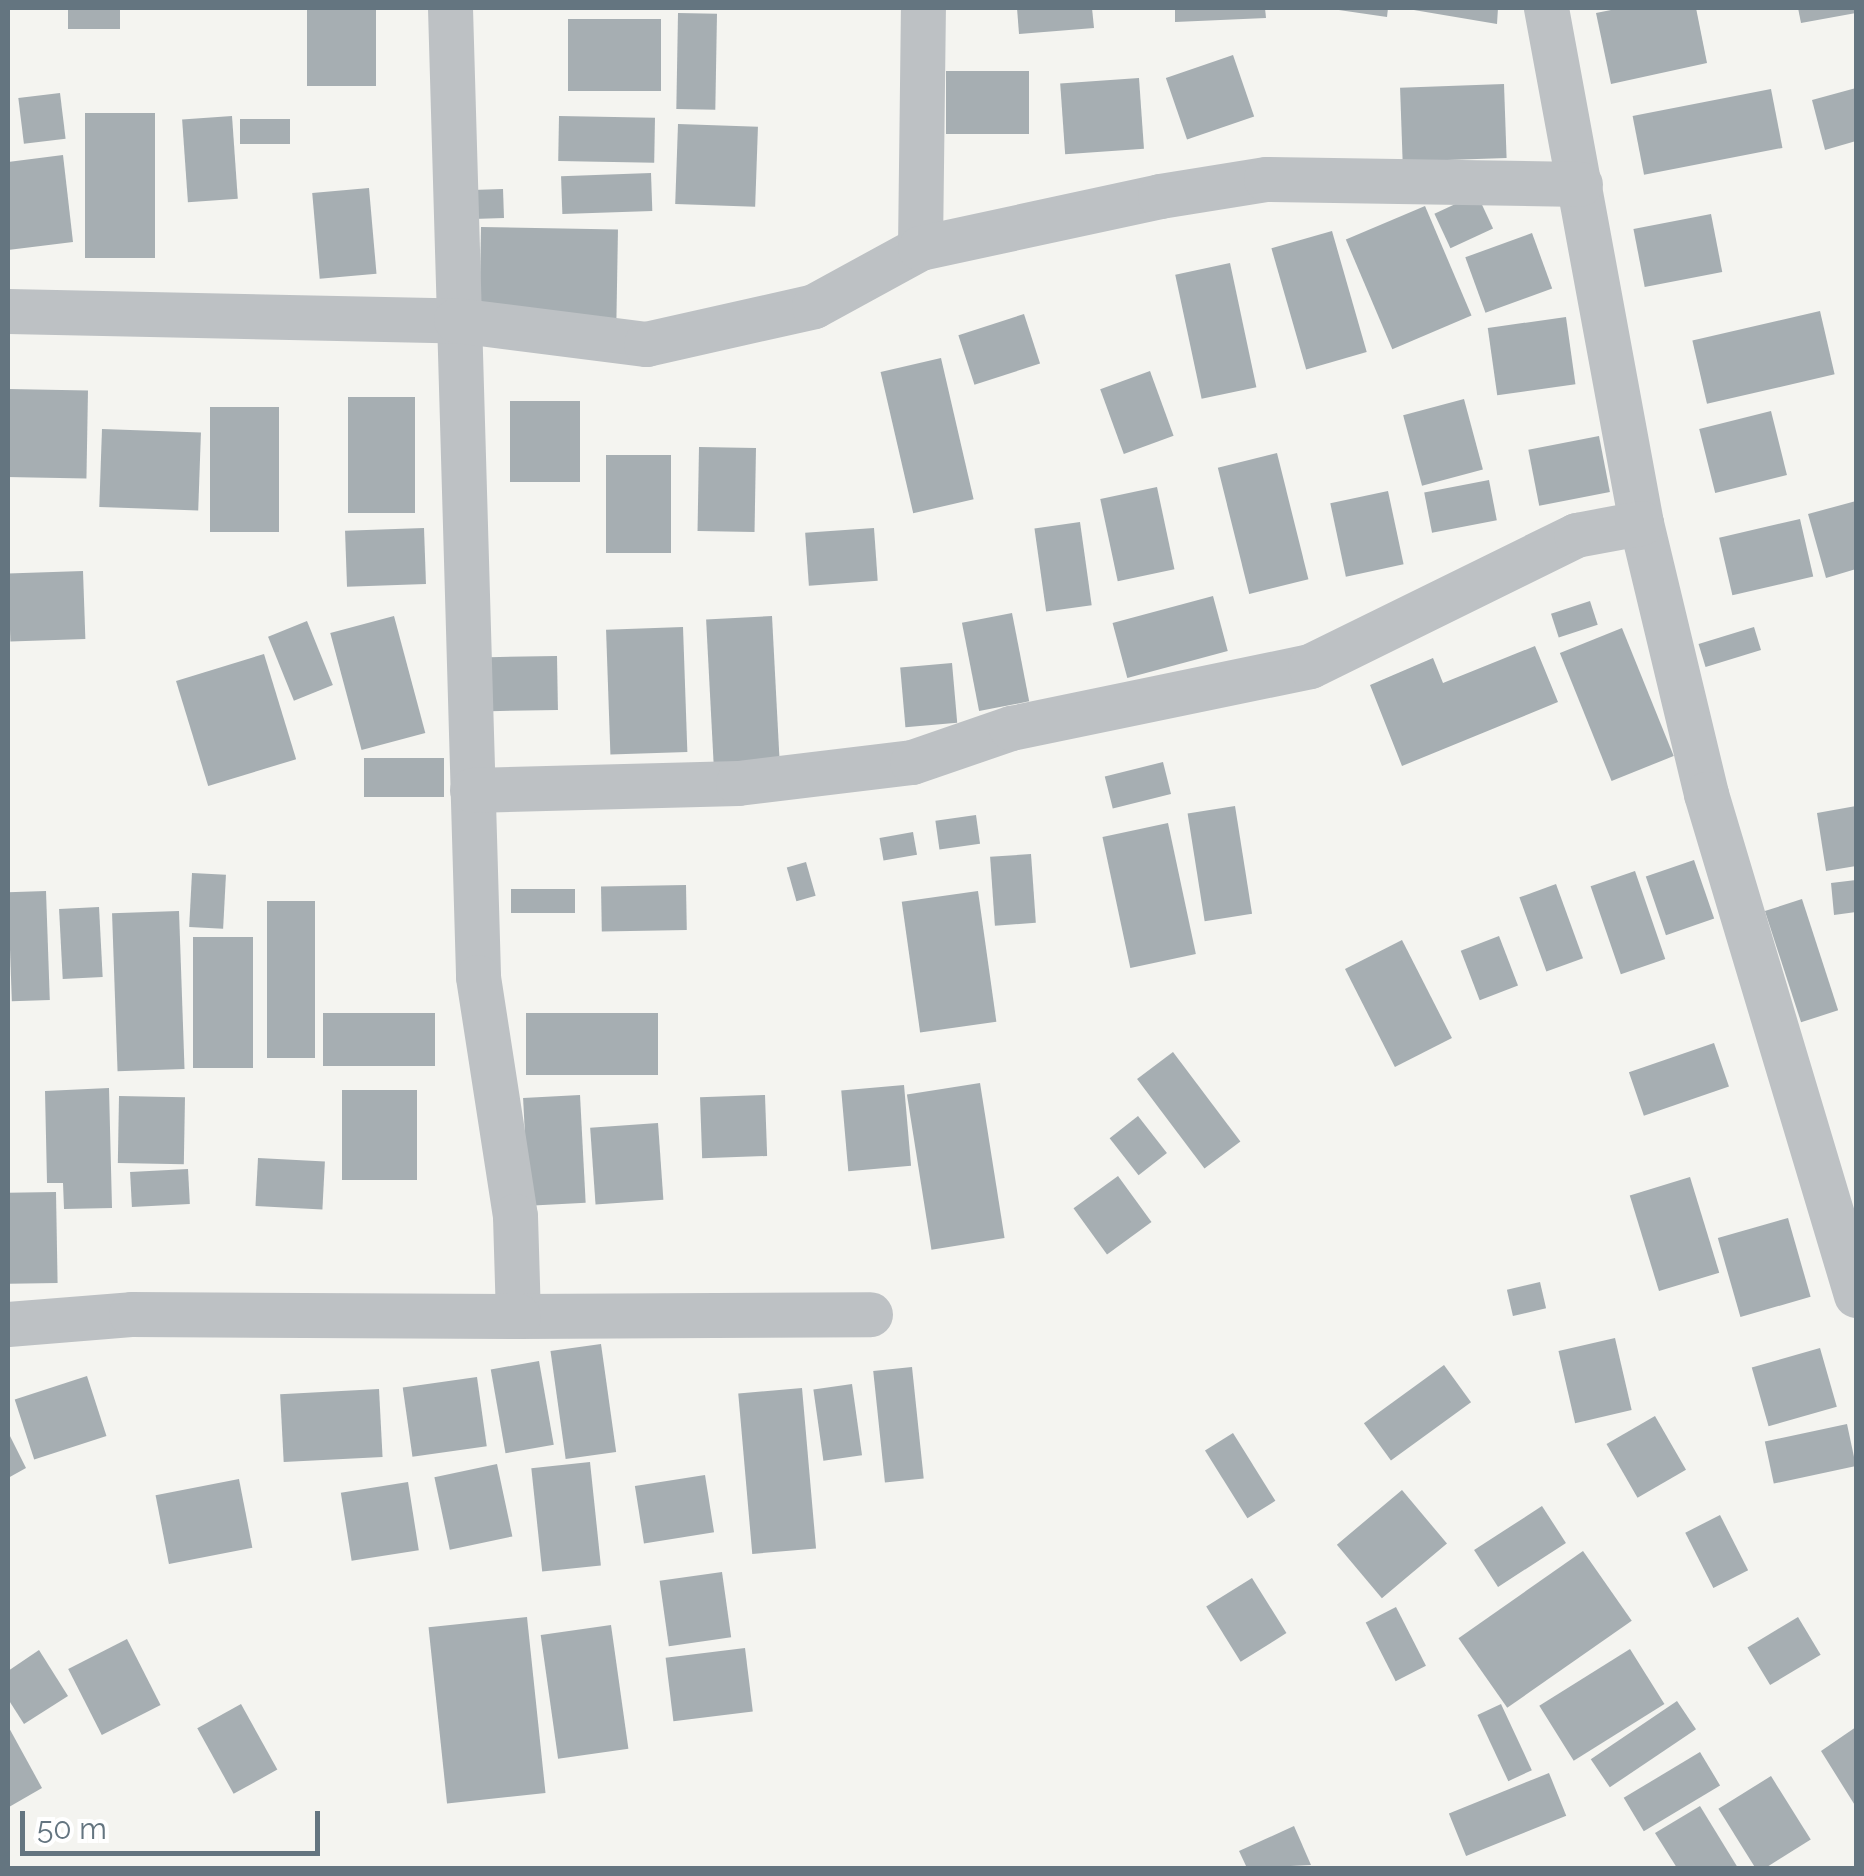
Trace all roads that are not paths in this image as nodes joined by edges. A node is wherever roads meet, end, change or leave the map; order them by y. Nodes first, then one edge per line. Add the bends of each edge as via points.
1 (450, 8) edge
2 (923, 8) edge
3 (1546, 8) edge
4 (1580, 184) junction
5 (920, 248) junction
6 (8, 311) edge
7 (456, 320) junction
8 (1641, 523) junction
9 (472, 790) junction
10 (1856, 1295) edge
11 (870, 1314) dead end
12 (518, 1316) junction
13 (8, 1324) edge

1 - 7 street
2 - 5 street
3 - 4 street
4 - 5 street via 1266,179
4 - 8 street
5 - 7 street via 814,306 664,342
6 - 7 street
7 - 9 street
8 - 9 street via 1576,535 1310,666 1011,728 912,762 738,784
8 - 10 street via 1706,794
9 - 12 street via 478,977 515,1216
11 - 12 street
12 - 13 street via 131,1314

